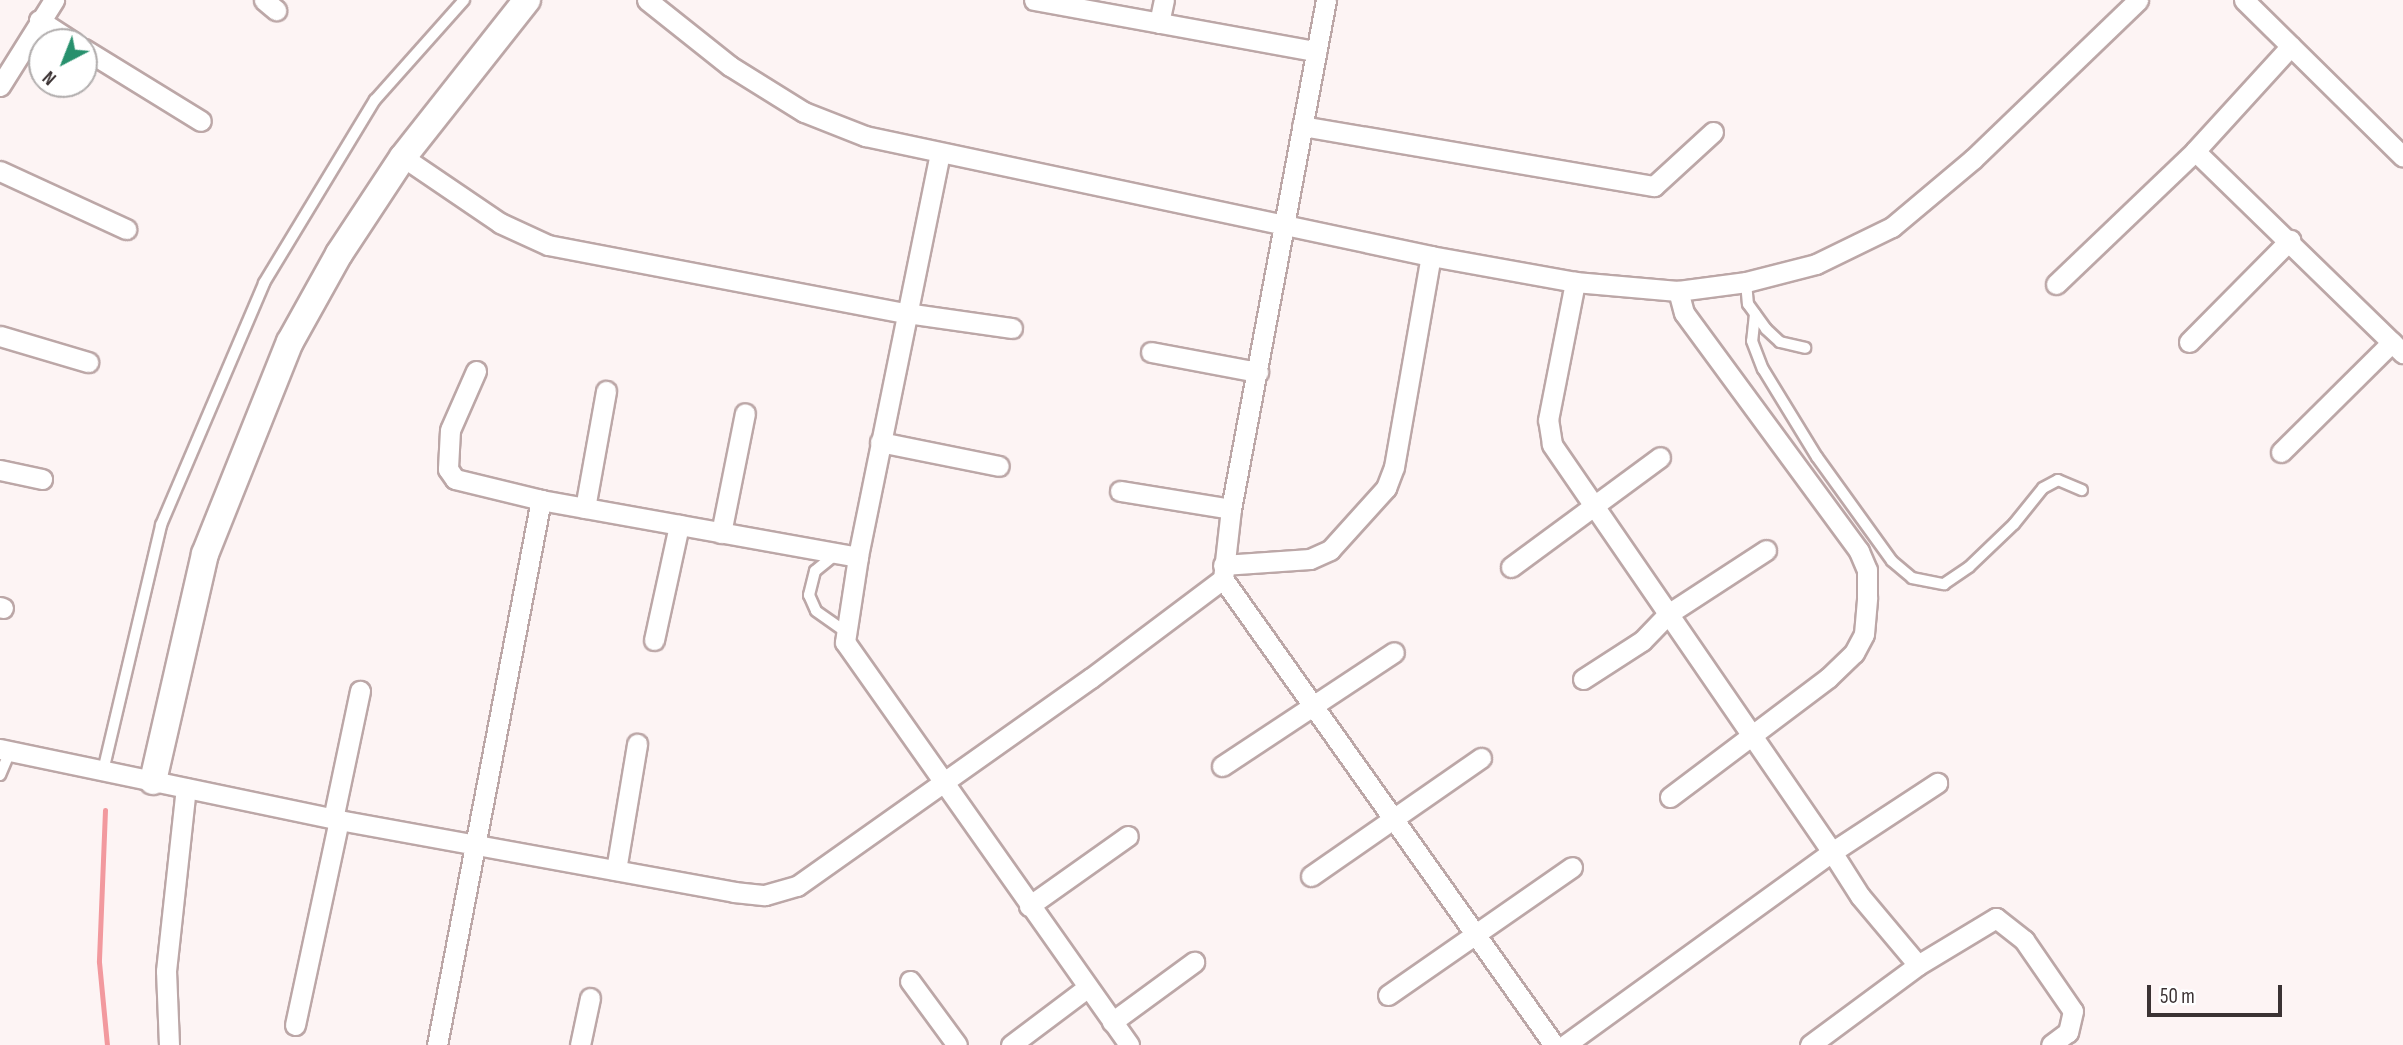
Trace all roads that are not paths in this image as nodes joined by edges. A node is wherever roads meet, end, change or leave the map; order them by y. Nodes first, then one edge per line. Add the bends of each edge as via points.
1 (54, 0) edge
2 (464, 0) edge
3 (527, 0) edge
4 (647, 0) edge
5 (1034, 0) edge
6 (1164, 0) edge
7 (1326, 0) edge
8 (2138, 0) edge
9 (2244, 0) edge
10 (39, 20) junction
11 (1159, 23) junction
12 (51, 28) edge
13 (2291, 47) junction
14 (1316, 51) junction
15 (98, 58) edge
16 (0, 86) edge
17 (201, 121) dead end
18 (1302, 126) junction
19 (1713, 132) dead end
20 (2195, 151) junction
21 (940, 153) junction
22 (403, 157) junction
23 (2403, 157) edge
24 (0, 171) edge
25 (1284, 225) junction
26 (126, 229) dead end
27 (2290, 240) junction
28 (1432, 256) junction
29 (1575, 282) junction
30 (1746, 282) junction
31 (2056, 284) dead end
32 (1678, 291) junction
33 (906, 313) junction
34 (1755, 313) junction
35 (1012, 328) dead end
36 (0, 336) edge
37 (2189, 342) dead end
38 (1805, 348) dead end
39 (2397, 348) edge
40 (1151, 352) dead end
41 (88, 362) dead end
42 (476, 371) dead end
43 (1258, 372) junction
44 (606, 391) dead end
45 (745, 413) dead end
46 (880, 442) junction
47 (2281, 452) dead end
48 (1660, 457) dead end
49 (999, 466) dead end
50 (0, 470) edge
51 (42, 479) dead end
52 (2082, 490) dead end
53 (1120, 491) dead end
54 (541, 500) junction
55 (1591, 504) junction
56 (585, 508) junction
57 (1231, 509) junction
58 (679, 524) junction
59 (721, 533) junction
60 (1766, 550) dead end
61 (837, 554) junction
62 (858, 557) junction
63 (1511, 567) dead end
64 (1223, 572) junction
65 (1668, 614) junction
66 (845, 631) junction
67 (654, 640) dead end
68 (1394, 652) dead end
69 (1583, 679) dead end
70 (360, 691) dead end
71 (1311, 706) junction
72 (1754, 732) junction
73 (637, 744) dead end
74 (5, 750) edge
75 (1481, 758) dead end
76 (1222, 766) dead end
77 (103, 771) junction
78 (0, 775) edge
79 (153, 781) junction
80 (943, 782) junction
81 (1937, 783) dead end
82 (186, 788) junction
83 (1670, 797) dead end
84 (336, 820) junction
85 (1394, 820) junction
86 (1128, 836) dead end
87 (475, 843) junction
88 (1832, 852) junction
89 (1572, 867) dead end
90 (616, 870) junction
91 (1311, 876) dead end
92 (1029, 906) junction
93 (1476, 931) junction
94 (1194, 962) dead end
95 (1918, 965) junction
96 (910, 981) dead end
97 (1087, 988) junction
98 (1388, 995) dead end
99 (590, 998) dead end
100 (1112, 1022) junction
101 (295, 1025) dead end
102 (169, 1045) edge
103 (437, 1045) edge
104 (580, 1045) edge
105 (957, 1045) edge
106 (1011, 1045) edge
107 (1129, 1045) edge
108 (1554, 1045) edge
109 (1564, 1045) edge
110 (1810, 1045) edge
111 (2051, 1045) edge

1 - 10 street
2 - 77 lane via 375,100 264,283 161,525
3 - 22 street
4 - 21 street via 730,66 804,112 865,135
5 - 11 street
6 - 11 street
7 - 14 street
8 - 30 street via 1973,159 1892,227 1816,264
9 - 13 street
10 - 12 street
10 - 16 street
11 - 14 street
13 - 20 street
13 - 23 street
14 - 18 street
15 - 17 street
18 - 19 street via 1654,186
18 - 25 street
20 - 27 street
20 - 31 street
21 - 25 street
21 - 33 street
22 - 33 street via 500,223 548,246
22 - 79 street via 339,254 290,342 228,489 190,607
24 - 26 street
25 - 28 street
25 - 43 street
27 - 37 street
27 - 39 street
28 - 29 street
28 - 64 street via 1395,467 1386,488 1330,550 1310,559
29 - 32 street
29 - 55 street via 1548,421 1552,444
30 - 32 street
30 - 34 lane via 1748,304
32 - 72 street via 1684,313 1859,551 1867,570 1864,634 1854,653
33 - 35 street
33 - 46 street
34 - 38 lane via 1780,342
34 - 52 lane via 1752,341 1763,369 1817,457 1892,561 1912,579 1944,584 1987,550 2043,488 2058,480
36 - 41 street
39 - 47 street
40 - 43 street
42 - 54 street via 450,430 448,469 455,480
43 - 57 street
44 - 56 street
45 - 59 street
46 - 49 street
46 - 62 street
48 - 55 street
50 - 51 street
53 - 57 street
54 - 56 street
54 - 87 street
55 - 63 street
55 - 65 street
56 - 58 street
57 - 64 street
58 - 59 street
58 - 67 street
59 - 61 street
60 - 65 street
61 - 62 street
61 - 66 lane via 815,571 809,595 816,611
62 - 66 street
64 - 71 street
64 - 80 street via 1163,627
65 - 69 street via 1642,641
65 - 72 street
66 - 80 street via 851,654
68 - 71 street
70 - 84 street
71 - 76 street
71 - 85 street
72 - 83 street
72 - 88 street
73 - 90 street
74 - 77 street
74 - 78 lane
75 - 85 street
77 - 79 street
79 - 82 street
80 - 90 street via 784,892 734,892
80 - 92 street
81 - 88 street
82 - 84 street
82 - 102 street via 166,971
84 - 87 street
84 - 101 street
85 - 91 street
85 - 93 street
86 - 92 street
87 - 90 street
87 - 103 street
88 - 95 street via 1860,896
88 - 109 street
89 - 93 street
92 - 97 street
93 - 98 street
93 - 108 street
94 - 100 street
95 - 110 street
95 - 111 street via 1987,921 1996,918 2009,925 2073,1011 2068,1032
96 - 105 street
97 - 100 street
97 - 106 street
99 - 104 street
100 - 107 street

